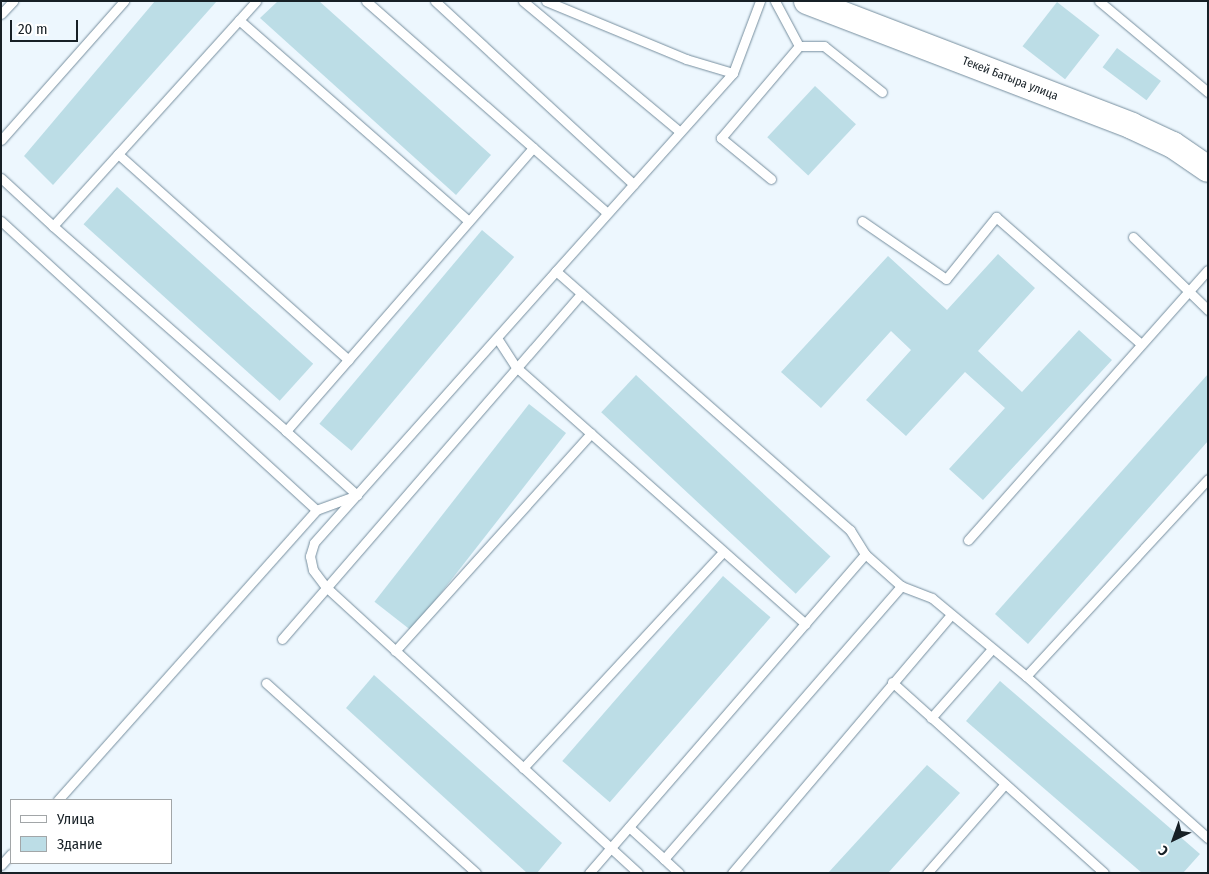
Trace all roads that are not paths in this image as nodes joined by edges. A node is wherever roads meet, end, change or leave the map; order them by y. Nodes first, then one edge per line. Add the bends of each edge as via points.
1 (12, 1) edge
2 (124, 1) edge
3 (256, 1) edge
4 (366, 1) edge
5 (435, 1) edge
6 (522, 1) edge
7 (546, 1) edge
8 (760, 1) edge
9 (775, 1) edge
10 (807, 1) edge
11 (1099, 1) edge
12 (1, 14) edge
13 (239, 20) junction
14 (799, 46) junction
15 (733, 73) junction
16 (882, 92) dead end
17 (1208, 92) edge
18 (680, 132) junction
19 (1, 140) edge
20 (533, 148) junction
21 (118, 154) junction
22 (1208, 169) edge
23 (1, 178) edge
24 (771, 179) dead end
25 (633, 184) junction
26 (607, 213) junction
27 (1, 221) edge
28 (469, 221) junction
29 (862, 221) dead end
30 (53, 226) junction
31 (1133, 237) dead end
32 (1208, 270) edge
33 (556, 271) junction
34 (1188, 293) junction
35 (581, 294) junction
36 (1208, 310) edge
37 (497, 338) junction
38 (1141, 344) junction
39 (348, 360) junction
40 (516, 367) junction
41 (286, 431) junction
42 (591, 434) junction
43 (1208, 479) edge
44 (357, 495) junction
45 (316, 510) junction
46 (968, 540) dead end
47 (722, 552) junction
48 (865, 554) junction
49 (901, 586) junction
50 (326, 587) junction
51 (951, 615) junction
52 (805, 624) junction
53 (282, 639) dead end
54 (992, 649) junction
55 (395, 651) junction
56 (1026, 676) junction
57 (892, 682) junction
58 (266, 683) dead end
59 (932, 718) junction
60 (523, 768) junction
61 (1005, 784) junction
62 (59, 799) edge
63 (629, 827) junction
64 (1208, 838) edge
65 (610, 846) junction
66 (10, 855) edge
67 (664, 859) junction
68 (1, 865) edge
69 (476, 873) edge
70 (589, 873) edge
71 (638, 873) edge
72 (679, 873) edge
73 (732, 873) edge
74 (927, 873) edge
75 (1104, 873) edge

1 - 12 lane
2 - 19 lane
3 - 13 lane
4 - 20 lane
5 - 25 lane
6 - 18 lane
7 - 15 lane via 686,59
8 - 15 lane
9 - 14 lane
10 - 22 street, Текей Батыра улица via 1132,126 1173,145
11 - 17 lane
13 - 21 lane
13 - 28 lane
14 - 16 lane via 824,46
14 - 24 lane via 721,138
15 - 18 lane
18 - 25 lane
20 - 26 lane
20 - 28 lane
21 - 30 lane
21 - 39 lane
23 - 30 lane
25 - 26 lane
26 - 33 lane
27 - 45 lane
28 - 39 lane
29 - 38 lane via 946,279 996,217
30 - 41 lane
31 - 34 lane
32 - 34 lane
33 - 35 lane
33 - 37 lane
34 - 36 lane
34 - 38 lane
35 - 40 lane
35 - 48 lane via 850,530
37 - 40 lane
37 - 44 lane
38 - 46 lane
39 - 41 lane
40 - 42 lane
40 - 50 lane
41 - 44 lane
42 - 47 lane
42 - 55 lane
43 - 56 lane
44 - 45 lane
44 - 50 lane via 314,543 310,556 313,570
45 - 62 lane
47 - 52 lane
47 - 60 lane
48 - 49 lane
48 - 52 lane
49 - 51 lane via 932,598
49 - 67 lane
50 - 53 lane
50 - 55 lane
51 - 54 lane
51 - 57 lane
52 - 63 lane
54 - 56 lane
54 - 59 lane
55 - 60 lane
56 - 64 lane
57 - 59 lane
57 - 73 lane
58 - 69 lane
59 - 61 lane
60 - 65 lane
61 - 74 lane
61 - 75 lane
63 - 65 lane
63 - 67 lane
65 - 70 lane
65 - 71 lane
66 - 68 lane
67 - 72 lane

